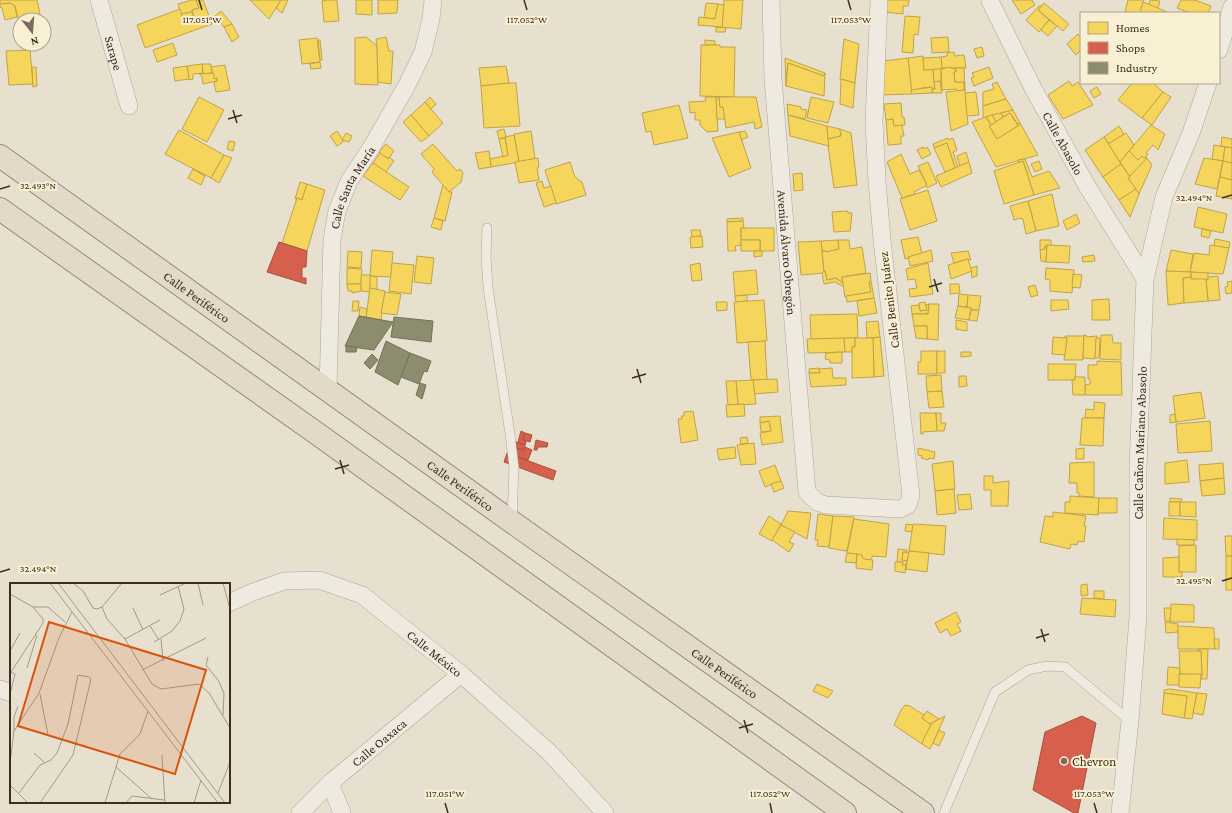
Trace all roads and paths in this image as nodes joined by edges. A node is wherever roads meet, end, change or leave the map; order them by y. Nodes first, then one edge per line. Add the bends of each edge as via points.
1 (99, 0) edge
2 (433, 0) edge
3 (771, 0) edge
4 (879, 0) edge
5 (990, 2) dead end
6 (1232, 7) edge
7 (1220, 47) edge
8 (1208, 84) edge
9 (129, 106) dead end
10 (0, 156) edge
11 (0, 209) edge
12 (487, 228) dead end
13 (1145, 279) junction
14 (328, 390) junction
15 (816, 502) joint
16 (512, 522) junction
17 (230, 603) edge
18 (461, 674) junction
19 (0, 689) edge
20 (10, 693) edge
21 (1130, 721) junction
22 (330, 783) junction
23 (300, 813) edge
24 (342, 813) edge
25 (605, 813) edge
26 (844, 813) edge
27 (923, 813) edge
28 (944, 813) edge
29 (1120, 813) edge

1 - 9 street, Sarape
2 - 14 street, Calle Santa María via 423,52 407,85 349,181 337,211 332,240
3 - 15 street, Avenida Álvaro Obregón via 773,79 808,492
4 - 15 street, Calle Benito Juárez via 874,122 877,181 912,495 908,505 900,509 826,505
5 - 13 street, Calle Abasolo via 1034,90 1087,186
6 - 7 street
8 - 13 street, Calle Cañon Mariano Abasolo via 1191,133 1164,197
10 - 14 highway, Calle Periférico
11 - 26 highway
12 - 16 lane via 488,288 514,467
13 - 21 street, Calle Cañon Mariano Abasolo via 1138,469 1138,617
14 - 16 highway, Calle Periférico
16 - 27 highway, Calle Periférico
17 - 18 street, Calle México via 284,581 319,580 362,595
18 - 22 street, Calle Oaxaca
18 - 25 street, Calle México via 550,753
19 - 20 street
21 - 28 lane via 1065,667 1047,666 1028,670 995,692
21 - 29 street, Calle Cañon Mariano Abasolo
22 - 23 street, Calle Oaxaca
22 - 24 street

